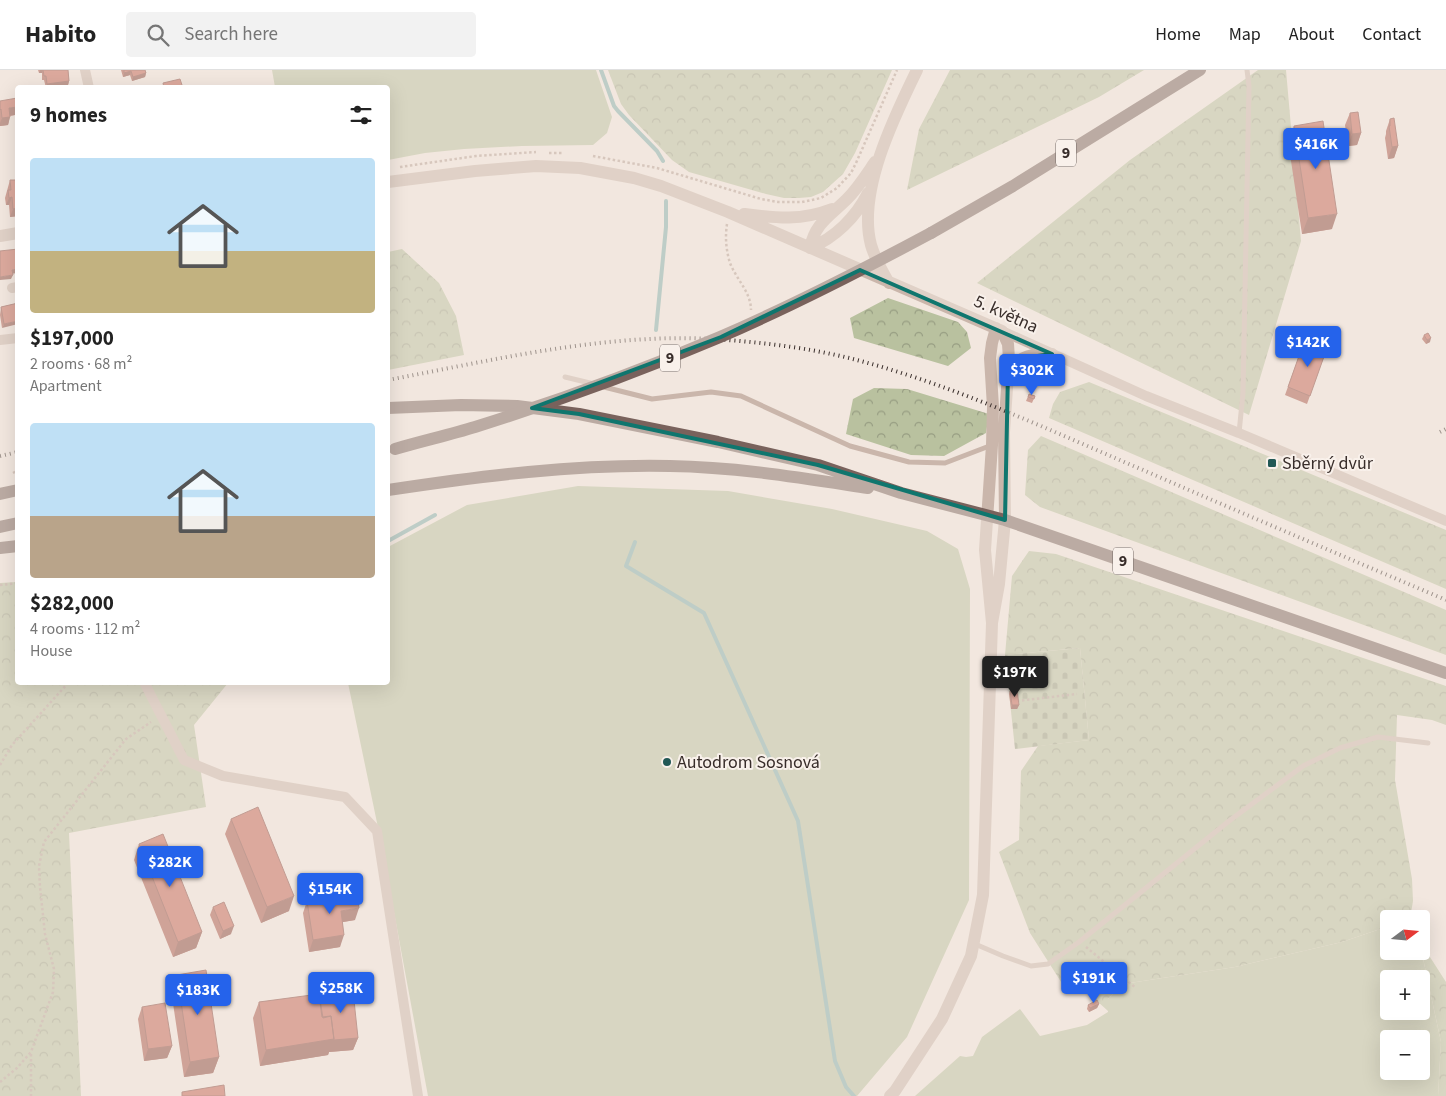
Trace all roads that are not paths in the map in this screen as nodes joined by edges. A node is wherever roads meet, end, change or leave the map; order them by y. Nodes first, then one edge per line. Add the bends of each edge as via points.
1 (85, 70) edge
2 (917, 70) edge
3 (1200, 70) edge
4 (1247, 70) edge
5 (88, 85) edge
6 (880, 155) junction
7 (390, 182) edge
8 (873, 183) junction
9 (839, 206) junction
10 (728, 212) junction
11 (15, 234) edge
12 (0, 236) edge
13 (810, 248) junction
14 (889, 283) junction
15 (999, 330) junction
16 (15, 338) edge
17 (0, 340) edge
18 (1052, 354) junction
19 (1008, 371) junction
20 (565, 376) dead end
21 (390, 408) edge
22 (1239, 433) junction
23 (992, 445) junction
24 (391, 450) edge
25 (390, 490) edge
26 (15, 491) edge
27 (901, 493) junction
28 (0, 494) edge
29 (987, 515) junction
30 (15, 516) edge
31 (0, 518) edge
32 (1005, 520) junction
33 (1446, 521) edge
34 (15, 524) edge
35 (0, 526) edge
36 (15, 546) edge
37 (0, 548) edge
38 (992, 623) junction
39 (1446, 673) edge
40 (146, 685) edge
41 (1428, 743) dead end
42 (974, 943) junction
43 (418, 1096) edge
44 (890, 1096) edge

1 - 5 street
2 - 6 street
3 - 24 main road, 9, bridge via 1012,186 848,277 787,306 722,336 591,388
4 - 22 lane via 1243,374
6 - 8 street
6 - 9 street via 862,182
7 - 10 street, 5. května via 536,166 580,168 661,186
8 - 13 street via 861,206 841,229
8 - 14 street via 868,220 871,244
9 - 10 street via 812,216 791,219
9 - 13 street via 818,226
10 - 13 street, 5. května
11 - 12 street
13 - 14 street, 5. května
14 - 15 street, 5. května
15 - 18 street, 5. května
15 - 19 street via 1008,344
15 - 23 street via 992,343 990,358
16 - 17 street
18 - 19 street via 1023,358
18 - 22 street, 5. května
19 - 32 street via 1004,432
20 - 23 lane via 652,399 711,392 741,396 850,446 909,462 945,463
21 - 27 main road, 9 via 461,404 517,406 580,414 818,465
22 - 33 street, 5. května
23 - 29 street
25 - 27 main road, 9 via 540,471 599,466 669,466 767,472
26 - 28 main road
27 - 29 main road, 9
29 - 32 main road, 9
29 - 38 street via 985,550
30 - 31 main road
32 - 38 street
32 - 39 main road, 9
34 - 35 main road
36 - 37 main road
38 - 42 street via 983,895
40 - 43 street via 184,760 223,776 345,797 377,831
41 - 42 lane via 1378,737 1340,748 1303,766 1229,820 1048,964 1031,966
42 - 44 street via 942,1019

